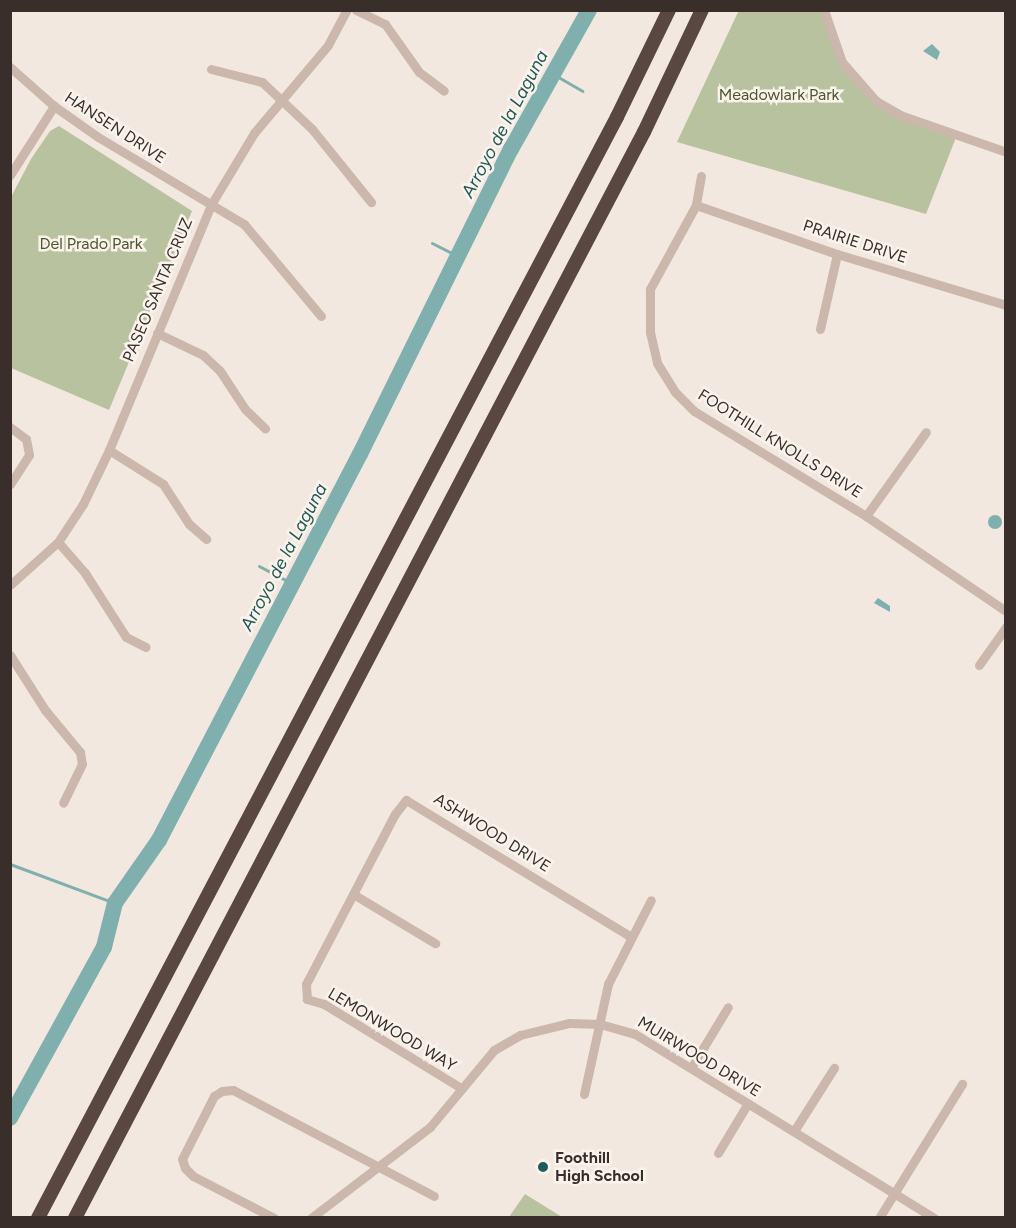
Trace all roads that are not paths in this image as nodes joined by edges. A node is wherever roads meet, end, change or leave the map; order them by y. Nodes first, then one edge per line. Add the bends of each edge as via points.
1 (347, 10) edge
2 (356, 10) edge
3 (669, 10) edge
4 (702, 10) edge
5 (824, 10) edge
6 (10, 68) edge
7 (211, 69) dead end
8 (444, 91) dead end
9 (282, 100) junction
10 (54, 106) junction
11 (1005, 152) edge
12 (10, 175) edge
13 (700, 176) dead end
14 (371, 202) dead end
15 (212, 203) junction
16 (696, 205) junction
17 (837, 254) junction
18 (1005, 304) edge
19 (321, 316) dead end
20 (820, 329) dead end
21 (157, 333) junction
22 (10, 427) edge
23 (265, 428) dead end
24 (926, 432) dead end
25 (109, 450) junction
26 (10, 484) edge
27 (866, 516) junction
28 (206, 539) dead end
29 (58, 542) junction
30 (10, 585) edge
31 (1005, 611) edge
32 (1005, 627) edge
33 (146, 647) dead end
34 (12, 659) edge
35 (979, 665) dead end
36 (63, 803) dead end
37 (353, 894) junction
38 (651, 900) dead end
39 (630, 936) junction
40 (435, 943) dead end
41 (307, 999) joint
42 (728, 1007) dead end
43 (600, 1024) junction
44 (691, 1068) junction
45 (834, 1068) dead end
46 (962, 1084) dead end
47 (460, 1088) junction
48 (584, 1094) dead end
49 (748, 1103) junction
50 (794, 1131) junction
51 (718, 1153) dead end
52 (378, 1167) junction
53 (894, 1193) junction
54 (434, 1196) dead end
55 (38, 1218) edge
56 (75, 1218) edge
57 (274, 1218) edge
58 (311, 1218) edge
59 (879, 1218) edge
60 (934, 1218) edge

1 - 9 street, PASEO SANTA CRUZ via 328,45
2 - 8 street via 385,24 419,72
3 - 55 highway via 607,137
4 - 56 highway via 644,132
5 - 11 street via 842,62 876,101 900,115
6 - 10 street, HANSEN DRIVE
7 - 9 street via 254,78
9 - 14 street via 312,129
9 - 15 street, PASEO SANTA CRUZ via 254,133
10 - 12 street
10 - 15 street, HANSEN DRIVE via 145,167
13 - 16 street, FOOTHILL KNOLLS DRIVE
15 - 19 street, HANSEN DRIVE via 244,224
15 - 21 street, PASEO SANTA CRUZ
16 - 17 street, PRAIRIE DRIVE
16 - 27 street, FOOTHILL KNOLLS DRIVE via 650,289 650,332 657,363 675,392 694,411
17 - 18 street, PRAIRIE DRIVE
17 - 20 street
21 - 23 street via 203,355
21 - 25 street, PASEO SANTA CRUZ
22 - 26 street via 26,439 29,455
24 - 27 street
25 - 28 street via 163,484 189,524
25 - 29 street, PASEO SANTA CRUZ via 83,504
27 - 31 street, FOOTHILL KNOLLS DRIVE
29 - 30 street, PASEO SANTA CRUZ
29 - 33 street via 85,573 126,637
32 - 35 street
34 - 36 street via 45,710 80,752 82,764
37 - 39 street, ASHWOOD DRIVE via 406,800
37 - 40 street
37 - 41 street, ASHWOOD DRIVE via 306,984
38 - 39 street
39 - 43 street via 608,984
41 - 47 street, LEMONWOOD WAY via 324,1005
42 - 44 street
43 - 44 street, MUIRWOOD DRIVE via 635,1034
43 - 47 street, MUIRWOOD DRIVE via 569,1023 520,1035 484,1059
43 - 48 street
44 - 49 street, MUIRWOOD DRIVE
45 - 50 street
46 - 53 street
47 - 52 street, MUIRWOOD DRIVE via 430,1127
49 - 50 street, MUIRWOOD DRIVE
49 - 51 street
50 - 53 street, MUIRWOOD DRIVE
52 - 54 street
52 - 57 street via 233,1090 222,1091 214,1096 182,1159 185,1168 193,1176
52 - 58 street, MUIRWOOD DRIVE
53 - 59 street
53 - 60 street, MUIRWOOD DRIVE

